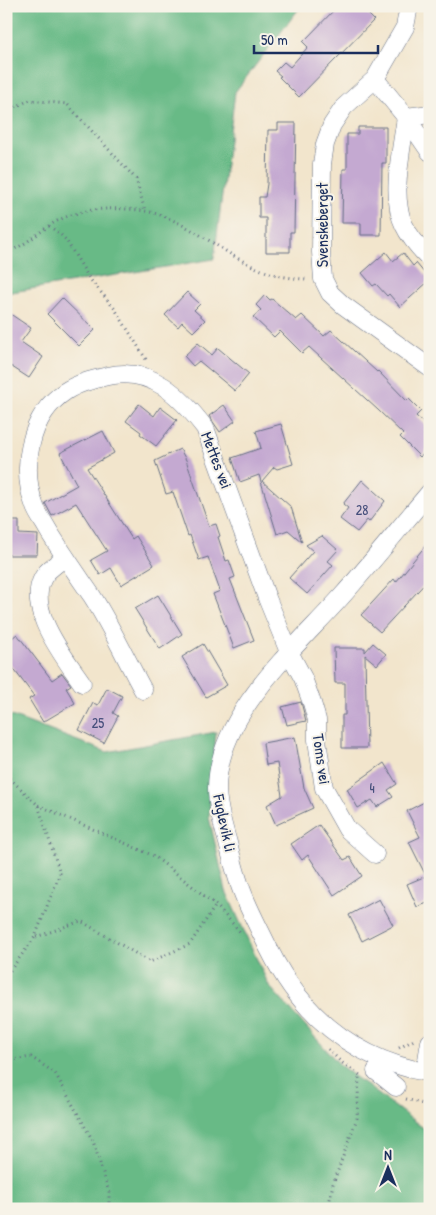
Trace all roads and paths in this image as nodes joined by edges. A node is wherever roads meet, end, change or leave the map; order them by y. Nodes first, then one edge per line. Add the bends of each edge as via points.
1 (409, 6) edge
2 (375, 79) junction
3 (6, 111) edge
4 (430, 114) edge
5 (406, 117) junction
6 (430, 152) edge
7 (145, 211) junction
8 (49, 226) junction
9 (6, 252) edge
10 (430, 259) edge
11 (323, 279) junction
12 (430, 368) edge
13 (154, 380) junction
14 (430, 492) edge
15 (65, 557) junction
16 (289, 652) junction
17 (82, 684) dead end
18 (143, 690) dead end
19 (6, 775) edge
20 (38, 805) junction
21 (375, 854) dead end
22 (216, 905) junction
23 (242, 934) dead end
24 (35, 937) junction
25 (6, 976) edge
26 (430, 1042) edge
27 (322, 1043) dead end
28 (6, 1061) edge
29 (427, 1072) edge
30 (368, 1073) junction
31 (396, 1088) joint
32 (430, 1106) edge
33 (109, 1209) edge
34 (328, 1209) edge

1 - 2 street, Svenskeberget via 405,27
2 - 5 street
2 - 11 street, Svenskeberget via 344,107 332,125 326,144 322,164
3 - 7 path via 30,100 67,104 136,179
4 - 5 street
5 - 6 street
5 - 10 street via 398,202 403,224 415,244
7 - 8 path via 87,211
7 - 11 path via 170,219 267,273 291,279
8 - 9 path via 21,246
8 - 13 path via 66,240 89,278 115,309 143,354
11 - 12 street, Svenskeberget via 330,293 343,305
13 - 15 street, Mettes vei via 116,374 92,380 66,391 45,409 35,427 28,458 28,481 35,507
13 - 16 street, Mettes vei via 171,390 206,428
14 - 16 street, Fuglevik li via 342,596
15 - 17 street via 46,573 38,598 44,621
15 - 18 street, Mettes vei via 92,597
16 - 21 street, Toms vei via 303,678 317,720 324,788 347,829
16 - 29 street, Fuglevik li via 253,696 232,729 219,767 217,789 222,825 241,890 279,968 296,994 334,1033 386,1062
19 - 20 path
20 - 22 path via 154,856
20 - 24 path via 60,873
22 - 23 path
22 - 24 path via 190,944 150,962 81,921
24 - 25 path
26 - 29 street
27 - 30 path via 341,1062
28 - 33 path via 30,1057 55,1073 93,1141 109,1192
30 - 31 street
30 - 34 path
31 - 32 path via 405,1098

